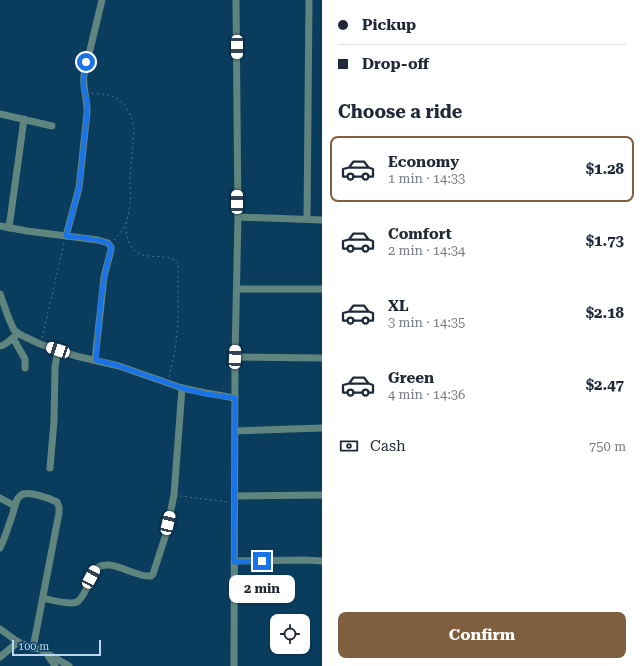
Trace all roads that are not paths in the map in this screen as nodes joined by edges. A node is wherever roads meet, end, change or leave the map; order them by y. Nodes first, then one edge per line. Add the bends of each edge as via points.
1 (102, 0) edge
2 (236, 0) edge
3 (309, 0) edge
4 (0, 114) edge
5 (24, 119) junction
6 (52, 126) dead end
7 (238, 218) junction
8 (307, 219) junction
9 (322, 220) edge
10 (0, 226) edge
11 (9, 228) junction
12 (66, 236) junction
13 (237, 289) junction
14 (322, 289) edge
15 (0, 294) edge
16 (15, 336) junction
17 (0, 346) edge
18 (58, 350) junction
19 (235, 357) junction
20 (322, 358) edge
21 (96, 360) junction
22 (25, 368) dead end
23 (182, 388) junction
24 (235, 398) junction
25 (322, 428) edge
26 (235, 431) junction
27 (50, 468) dead end
28 (322, 495) edge
29 (0, 498) edge
30 (235, 499) junction
31 (15, 506) junction
32 (0, 548) edge
33 (322, 561) edge
34 (234, 562) junction
35 (43, 598) junction
36 (0, 629) edge
37 (18, 642) junction
38 (33, 648) junction
39 (46, 652) junction
40 (0, 657) edge
41 (55, 666) edge
42 (69, 666) edge
43 (234, 666) edge

1 - 12 street via 84,75 87,113 79,188
2 - 7 street
3 - 8 street
4 - 5 street
5 - 6 street
5 - 11 street
7 - 8 street
7 - 13 street
8 - 9 street
10 - 11 street
11 - 12 street
12 - 21 street via 106,242 111,250 104,277
13 - 14 street
13 - 19 street
15 - 16 street
16 - 17 street
16 - 18 street
16 - 22 street via 25,359
18 - 21 street
18 - 27 street
19 - 20 street
19 - 24 street
21 - 23 street
23 - 24 street
23 - 35 street via 174,495 155,571 151,576 145,576 111,565 102,565 95,570 78,602
24 - 26 street
25 - 26 street
26 - 30 street
28 - 30 street
29 - 31 street
30 - 34 street
31 - 32 street
31 - 35 street via 21,494 32,494 57,502 59,507
33 - 34 street
34 - 43 street
35 - 38 street
36 - 37 street
37 - 38 street
37 - 40 street
38 - 39 street
39 - 41 street
39 - 42 street

